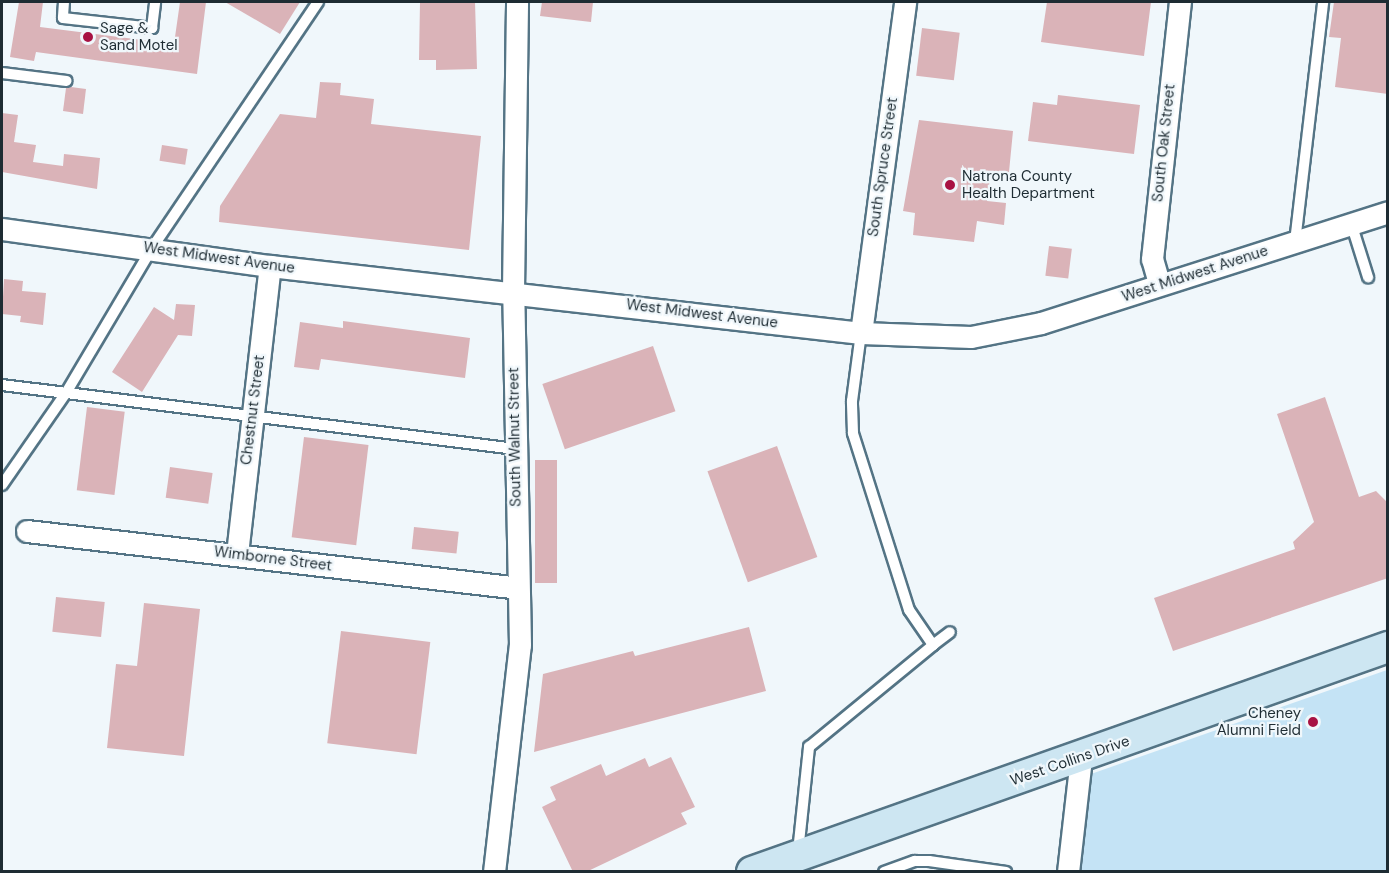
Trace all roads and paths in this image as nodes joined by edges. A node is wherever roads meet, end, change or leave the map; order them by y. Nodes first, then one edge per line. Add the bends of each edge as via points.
1 (64, 2) edge
2 (154, 2) edge
3 (318, 2) edge
4 (517, 2) edge
5 (905, 2) edge
6 (1180, 2) edge
7 (1323, 2) edge
8 (2, 73) edge
9 (68, 81) dead end
10 (1388, 212) edge
11 (1351, 224) junction
12 (2, 229) edge
13 (1295, 242) junction
14 (152, 248) junction
15 (270, 266) junction
16 (1368, 277) dead end
17 (1159, 283) junction
18 (513, 291) junction
19 (861, 333) junction
20 (2, 385) edge
21 (66, 393) junction
22 (253, 416) junction
23 (516, 449) junction
24 (2, 485) edge
25 (27, 531) dead end
26 (237, 554) junction
27 (518, 588) junction
28 (950, 632) dead end
29 (933, 645) junction
30 (1388, 647) edge
31 (1081, 758) junction
32 (796, 864) edge
33 (494, 872) edge
34 (752, 872) edge
35 (884, 872) edge
36 (1006, 872) edge
37 (1068, 872) edge

1 - 2 lane via 63,18 152,28
3 - 14 lane
4 - 18 street, South Walnut Street
5 - 19 street, South Spruce Street
6 - 17 street, South Oak Street via 1152,259
7 - 13 lane
8 - 9 lane
10 - 11 street, West Midwest Avenue
11 - 13 street, West Midwest Avenue
11 - 16 lane
12 - 14 street, West Midwest Avenue
13 - 17 street, West Midwest Avenue
14 - 15 street, West Midwest Avenue
14 - 21 lane
15 - 18 street, West Midwest Avenue
15 - 22 street, Chestnut Street
17 - 19 street, West Midwest Avenue via 1010,332 950,337
18 - 19 street, West Midwest Avenue
18 - 23 street, South Walnut Street
19 - 29 lane via 852,401 853,434 909,609
20 - 21 lane
21 - 22 lane
21 - 24 lane
22 - 23 lane
22 - 26 street, Chestnut Street
23 - 27 street, South Walnut Street
25 - 26 street, Wimborne Street
26 - 27 street, Wimborne Street
27 - 33 street, South Walnut Street via 520,645
28 - 29 lane
29 - 32 lane via 809,747
30 - 31 main road, West Collins Drive
31 - 32 main road, West Collins Drive
31 - 37 street
32 - 34 main road, West Collins Drive
35 - 36 lane via 915,861

